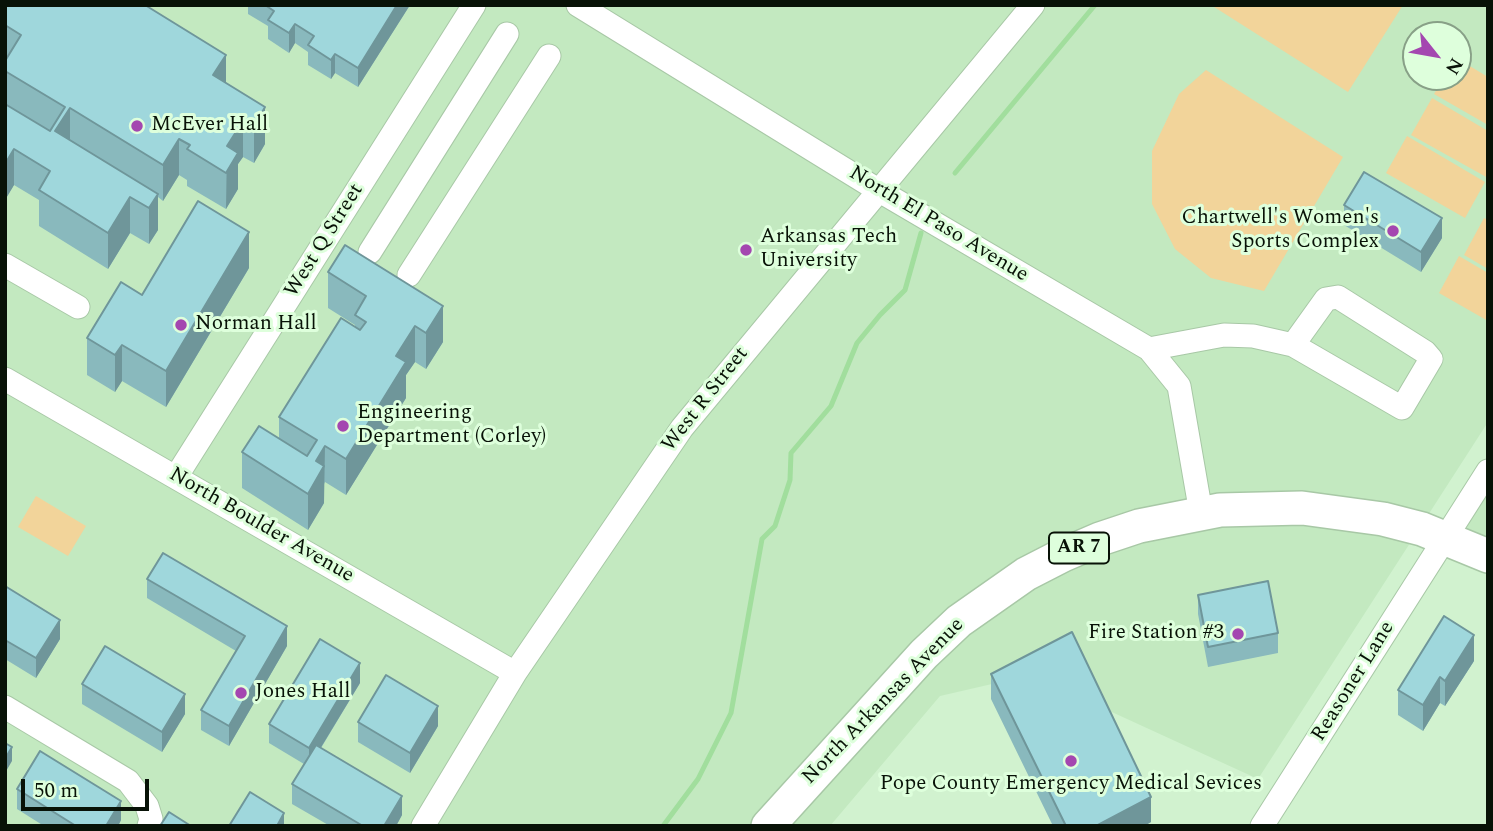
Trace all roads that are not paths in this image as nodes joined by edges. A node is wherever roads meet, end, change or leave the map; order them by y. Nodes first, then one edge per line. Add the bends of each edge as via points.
1 (474, 5) edge
2 (578, 5) edge
3 (1033, 5) edge
4 (507, 34) dead end
5 (549, 56) dead end
6 (878, 190) junction
7 (370, 252) dead end
8 (7, 269) edge
9 (409, 275) dead end
10 (78, 307) dead end
11 (1293, 345) junction
12 (1149, 349) junction
13 (5, 379) edge
14 (1488, 471) edge
15 (176, 477) junction
16 (1201, 513) junction
17 (1445, 537) junction
18 (1488, 556) edge
19 (515, 673) junction
20 (5, 707) edge
21 (149, 826) edge
22 (424, 826) edge
23 (768, 826) edge
24 (1262, 826) edge

1 - 15 street, West Q Street
2 - 6 street, North El Paso Avenue
3 - 6 street, West R Street
4 - 7 street
5 - 9 street
6 - 12 street, North El Paso Avenue
6 - 19 street, West R Street via 682,428
8 - 10 street
11 - 11 street via 1402,408 1431,359 1338,298 1326,299
11 - 12 street via 1224,335
12 - 16 street, North El Paso Avenue via 1179,386
13 - 15 street, North Boulder Avenue
14 - 17 street, Reasoner Lane
15 - 19 street, North Boulder Avenue
16 - 17 highway, North Arkansas Avenue / AR 7 via 1261,507 1342,512
16 - 23 highway, North Arkansas Avenue / AR 7 via 1100,539 992,596 924,654
17 - 18 highway, North Arkansas Avenue / AR 7
17 - 24 street, Reasoner Lane
19 - 22 street, West R Street
20 - 21 street via 128,781 147,806

